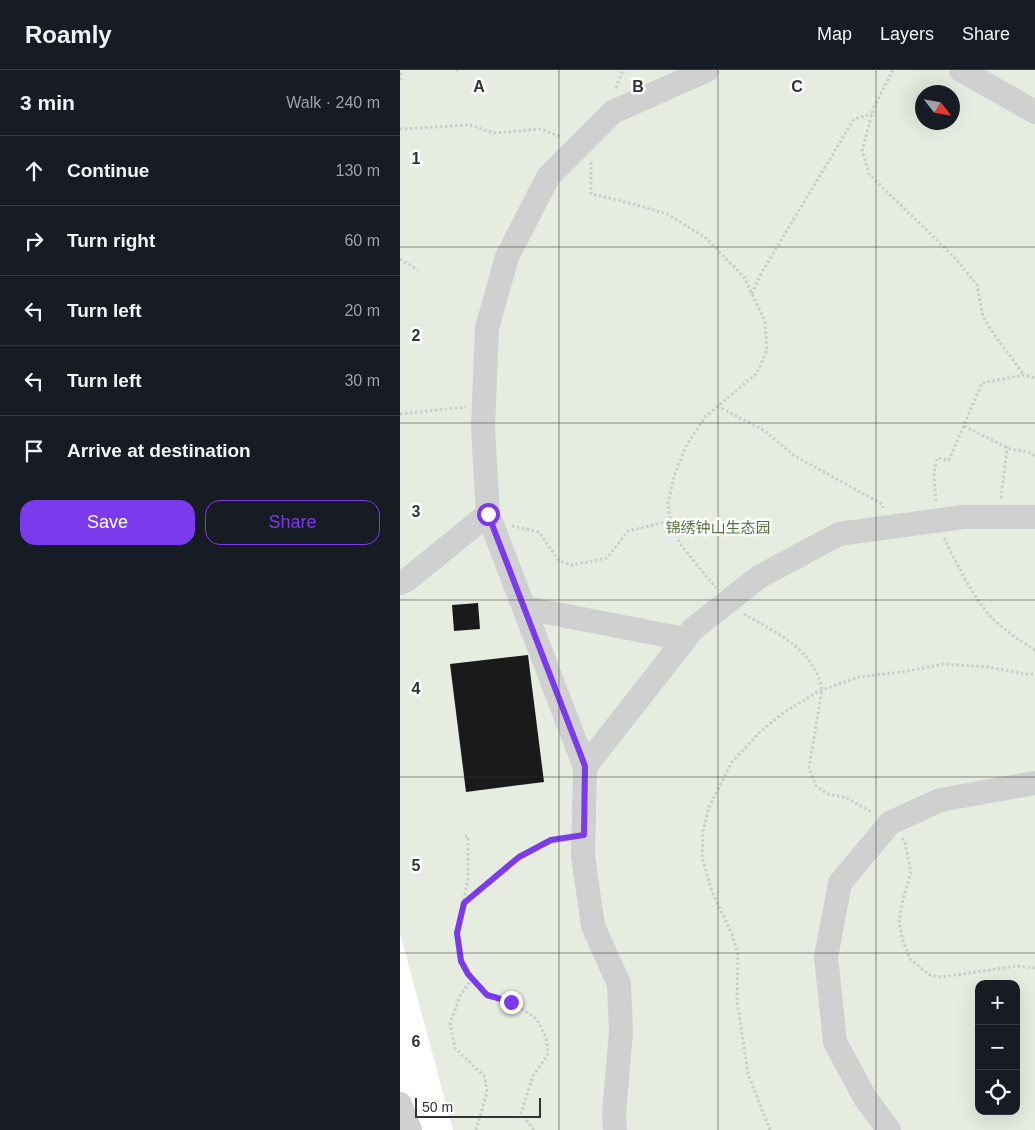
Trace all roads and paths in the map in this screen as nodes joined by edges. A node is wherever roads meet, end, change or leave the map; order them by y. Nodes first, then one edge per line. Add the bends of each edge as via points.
1 (402, 70) edge
2 (456, 70) edge
3 (460, 70) edge
4 (707, 70) edge
5 (893, 70) edge
6 (961, 70) edge
7 (400, 80) edge
8 (1035, 112) edge
9 (872, 114) junction
10 (400, 129) edge
11 (580, 145) junction
12 (400, 259) edge
13 (418, 270) dead end
14 (752, 294) dead end
15 (1024, 375) dead end
16 (484, 405) junction
17 (717, 406) dead end
18 (400, 414) edge
19 (964, 426) dead end
20 (1007, 447) junction
21 (1035, 456) edge
22 (999, 517) junction
23 (1035, 517) edge
24 (490, 518) junction
25 (670, 521) dead end
26 (891, 527) junction
27 (400, 583) edge
28 (525, 608) junction
29 (685, 639) junction
30 (1035, 674) edge
31 (585, 766) junction
32 (1035, 783) edge
33 (584, 835) junction
34 (465, 836) dead end
35 (464, 903) junction
36 (472, 978) junction
37 (400, 1104) edge
38 (410, 1130) edge
39 (476, 1130) edge
40 (534, 1130) edge
41 (616, 1130) edge
42 (770, 1130) edge
43 (889, 1130) edge

1 - 7 path
2 - 3 path
4 - 11 street via 613,112
5 - 9 path
6 - 8 street
9 - 14 path via 854,119 759,277
9 - 15 path via 862,151 870,174 956,259 976,285 983,317
10 - 11 path via 470,125 494,133 541,129
11 - 16 street via 548,177 507,257 487,328
12 - 13 path
16 - 18 path
16 - 24 street
17 - 26 path via 765,431 793,455 882,504
19 - 20 path
20 - 21 path
20 - 22 path
22 - 23 street
22 - 26 street via 963,517
24 - 25 path via 539,532 559,561 572,565 607,558 628,531
24 - 27 street
24 - 28 street
26 - 29 street via 839,534 759,578 693,629
28 - 29 street
28 - 31 street
29 - 31 street
30 - 42 path via 988,666 944,664 859,677 819,691 782,713 732,762 709,807 703,831 702,857 712,892 738,955 737,1001 748,1074
31 - 33 street
32 - 43 street via 940,800 890,823 840,883 826,957 835,1042 865,1098
33 - 35 path via 551,840 519,857
33 - 41 street via 583,856 593,926 619,984 621,1032 614,1113
34 - 35 path via 468,836 468,878
35 - 36 path via 457,933 461,961
36 - 39 path via 460,996 450,1024 455,1048 485,1077 487,1092
36 - 40 path via 487,995 511,1002 537,1019 546,1038 548,1054 534,1076 521,1113
37 - 38 street

